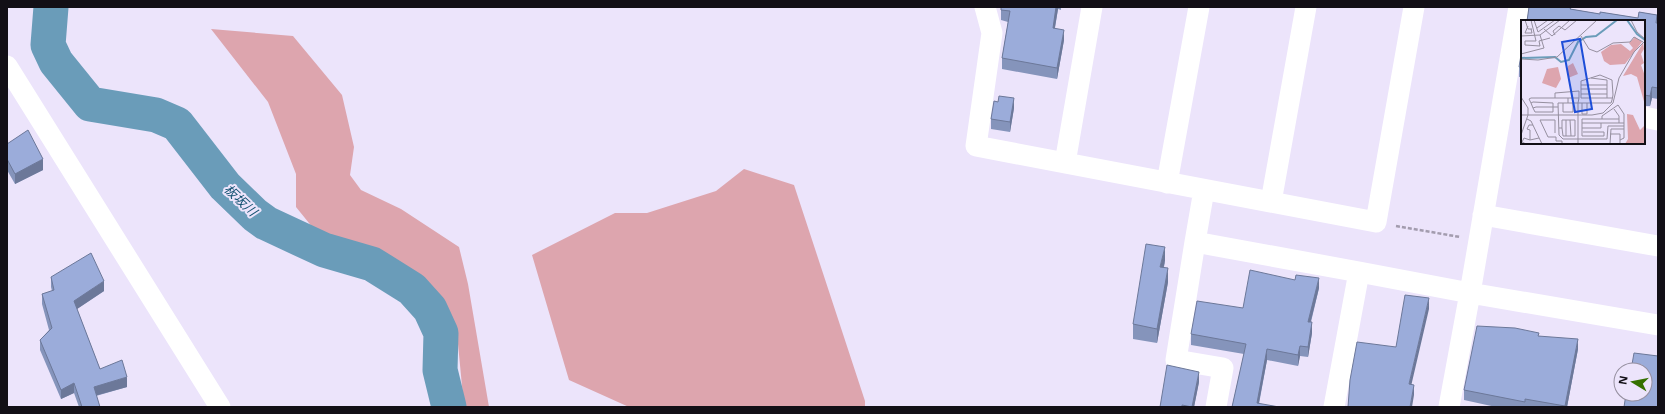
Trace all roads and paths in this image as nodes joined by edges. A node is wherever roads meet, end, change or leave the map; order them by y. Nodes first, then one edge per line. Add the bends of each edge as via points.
1 (985, 7) edge
2 (1092, 7) edge
3 (1199, 7) edge
4 (1306, 7) edge
5 (1414, 7) edge
6 (1519, 7) edge
7 (7, 66) edge
8 (1513, 95) edge
9 (1645, 117) edge
10 (1658, 120) edge
11 (1065, 163) junction
12 (1167, 183) junction
13 (1204, 190) junction
14 (1271, 202) junction
15 (1483, 215) junction
16 (1376, 222) junction
17 (1478, 240) junction
18 (1195, 242) junction
19 (1658, 246) edge
20 (1359, 272) junction
21 (1470, 293) junction
22 (1658, 325) edge
23 (220, 407) edge
24 (1216, 407) edge
25 (1334, 407) edge
26 (1449, 407) edge

1 - 11 street via 992,33 976,146
2 - 11 street
3 - 12 street
4 - 14 street
5 - 16 street
6 - 8 street
7 - 23 street
8 - 15 street
9 - 10 street
11 - 12 street
12 - 13 street
13 - 14 street
13 - 18 street
14 - 16 street
15 - 17 street
15 - 19 street
16 - 17 path
17 - 21 street
18 - 20 street
18 - 24 street via 1176,360 1223,368
20 - 21 street
20 - 25 street
21 - 22 street
21 - 26 street

